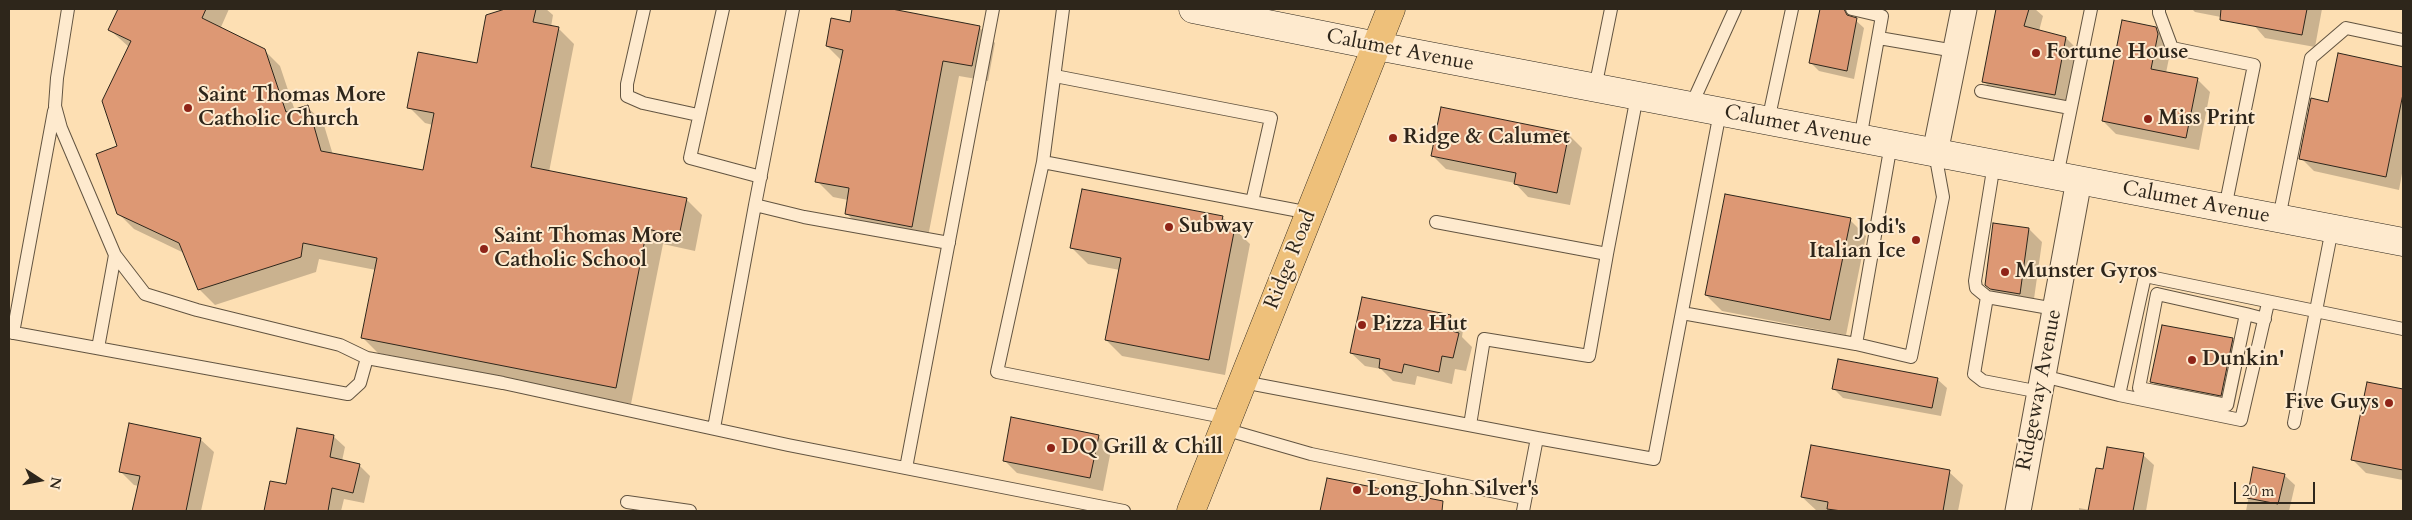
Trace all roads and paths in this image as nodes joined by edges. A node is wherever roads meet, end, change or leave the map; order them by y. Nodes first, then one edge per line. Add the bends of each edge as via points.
1 (68, 9) edge
2 (644, 9) edge
3 (723, 9) edge
4 (793, 9) edge
5 (993, 9) edge
6 (1063, 9) edge
7 (1193, 9) edge
8 (1391, 9) edge
9 (1611, 9) edge
10 (1735, 9) edge
11 (1792, 9) edge
12 (1852, 9) edge
13 (1964, 9) edge
14 (2091, 9) edge
15 (2159, 9) edge
16 (1220, 12) edge
17 (1879, 38) junction
18 (2403, 40) edge
19 (1377, 46) junction
20 (1956, 51) junction
21 (1055, 76) junction
22 (1595, 88) junction
23 (1981, 91) dead end
24 (1637, 96) junction
25 (55, 106) junction
26 (1691, 106) junction
27 (2070, 108) junction
28 (1720, 112) junction
29 (698, 115) junction
30 (1768, 121) junction
31 (1860, 139) junction
32 (1891, 144) junction
33 (1935, 153) junction
34 (1043, 162) junction
35 (1994, 164) junction
36 (760, 177) junction
37 (2068, 178) junction
38 (1252, 202) junction
39 (754, 205) junction
40 (2225, 208) junction
41 (1310, 213) junction
42 (2279, 218) junction
43 (1436, 222) dead end
44 (2332, 229) junction
45 (2403, 242) edge
46 (949, 243) junction
47 (115, 254) junction
48 (1607, 254) junction
49 (1987, 297) junction
50 (2268, 303) junction
51 (2055, 309) junction
52 (1682, 313) junction
53 (2316, 313) junction
54 (2246, 314) junction
55 (2265, 319) junction
56 (2403, 329) edge
57 (11, 332) edge
58 (1856, 344) junction
59 (98, 348) junction
60 (367, 358) junction
61 (1243, 382) junction
62 (2041, 384) junction
63 (2119, 395) junction
64 (1226, 423) junction
65 (2294, 423) dead end
66 (1470, 425) junction
67 (714, 428) junction
68 (1537, 438) junction
69 (906, 468) junction
70 (1525, 498) junction
71 (627, 502) dead end
72 (690, 511) edge
73 (1124, 511) edge
74 (1191, 511) edge
75 (1523, 511) edge
76 (2018, 511) edge

1 - 25 lane
2 - 29 lane via 627,96 643,103
3 - 29 lane
4 - 36 lane
5 - 46 lane
6 - 21 lane
7 - 16 main road, Calumet Avenue
8 - 19 main road, Ridge Road
9 - 22 lane
10 - 26 lane
11 - 30 lane
12 - 17 lane via 1882,16
13 - 20 street
14 - 27 lane
15 - 40 lane via 2172,48 2254,65
16 - 19 main road, Calumet Avenue
17 - 20 lane
17 - 31 lane
18 - 42 lane via 2346,28 2311,58
19 - 22 main road, Calumet Avenue
19 - 41 main road, Ridge Road
20 - 33 street
21 - 34 lane
21 - 38 lane via 1271,118
22 - 24 main road, Calumet Avenue
23 - 27 lane
24 - 26 main road, Calumet Avenue
24 - 48 lane
25 - 47 lane via 61,128
25 - 57 lane
26 - 28 main road, Calumet Avenue
27 - 37 lane
28 - 30 main road, Calumet Avenue
28 - 52 lane
29 - 36 lane via 690,158
30 - 31 main road, Calumet Avenue
31 - 32 main road, Calumet Avenue
32 - 33 main road, Calumet Avenue
32 - 58 lane
33 - 35 main road, Calumet Avenue
33 - 58 lane via 1943,197 1911,357
34 - 38 lane
34 - 64 lane via 997,372
35 - 37 main road, Calumet Avenue
35 - 49 lane via 1975,281 1976,288
36 - 39 lane
37 - 40 main road, Calumet Avenue
37 - 51 street, Ridgeway Avenue
38 - 41 lane
39 - 46 lane
39 - 67 lane
40 - 42 main road, Calumet Avenue
41 - 61 main road, Ridge Road
42 - 44 main road, Calumet Avenue
43 - 48 lane
44 - 45 main road, Calumet Avenue
44 - 53 lane
46 - 69 lane
47 - 59 lane
47 - 60 lane via 145,294 340,345
48 - 66 lane via 1589,356 1484,339
49 - 51 lane
49 - 62 lane via 1974,374 1982,382
50 - 53 lane
50 - 55 lane
50 - 63 lane via 2145,276
51 - 62 street, Ridgeway Avenue
52 - 58 lane
52 - 68 lane via 1654,459
53 - 56 lane
53 - 65 lane
54 - 54 lane via 2157,294 2138,388 2227,405
54 - 55 lane
55 - 63 lane via 2241,420
57 - 59 lane
59 - 60 lane via 348,394 360,383
60 - 67 lane
61 - 64 main road, Ridge Road
61 - 66 lane
62 - 63 lane
62 - 76 street, Ridgeway Avenue
64 - 70 lane via 1311,454
64 - 74 main road, Ridge Road
66 - 68 lane
67 - 69 lane
68 - 70 lane
69 - 73 lane
70 - 75 lane
71 - 72 lane

